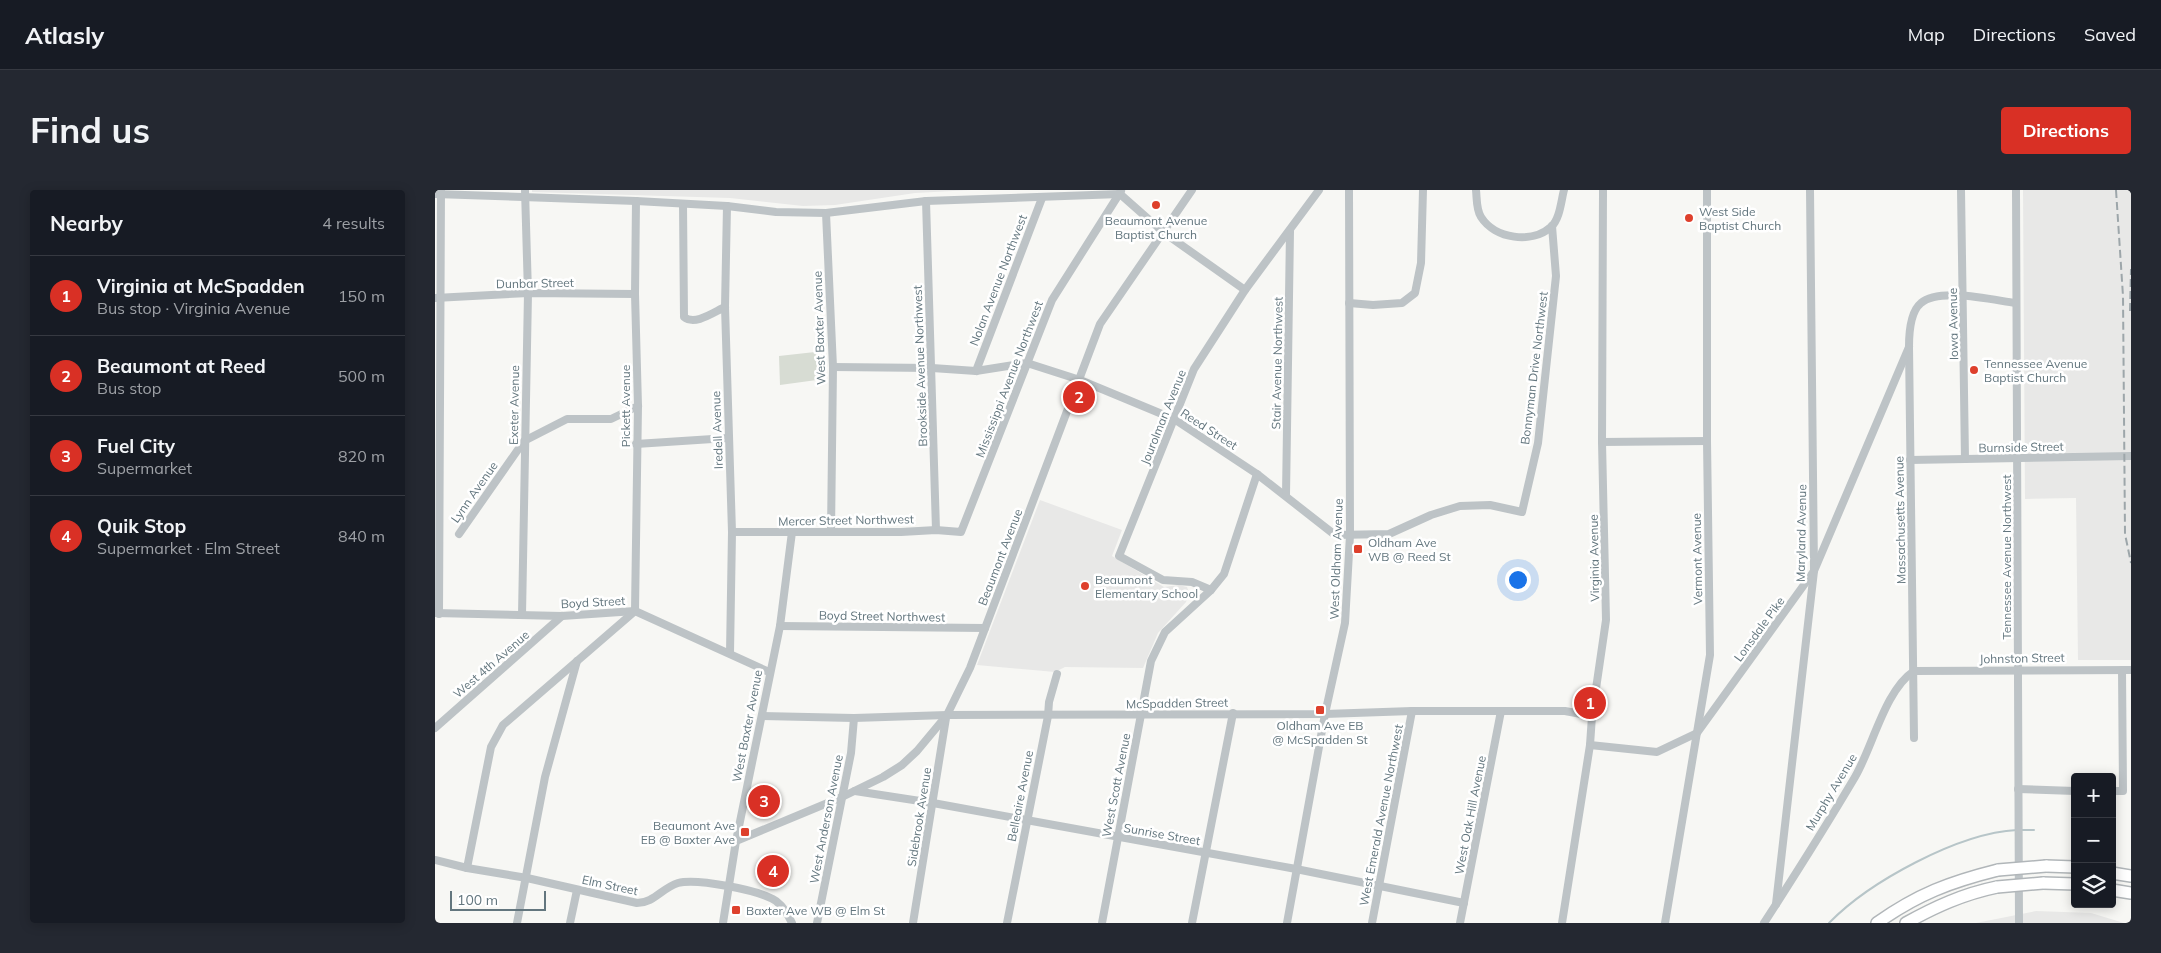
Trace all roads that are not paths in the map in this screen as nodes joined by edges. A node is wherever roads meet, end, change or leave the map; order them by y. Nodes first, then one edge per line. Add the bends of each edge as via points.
1 (1192, 190) edge
2 (1319, 190) edge
3 (1349, 190) edge
4 (1423, 190) edge
5 (1476, 190) edge
6 (1564, 190) edge
7 (1603, 190) edge
8 (1707, 190) edge
9 (1810, 190) edge
10 (1961, 190) edge
11 (2017, 190) edge
12 (1121, 192) edge
13 (439, 193) edge
14 (525, 193) edge
15 (1042, 198) junction
16 (636, 201) junction
17 (927, 201) junction
18 (683, 204) junction
19 (727, 206) junction
20 (826, 213) junction
21 (1552, 226) junction
22 (1290, 231) junction
23 (1163, 232) junction
24 (1245, 290) junction
25 (528, 293) junction
26 (635, 294) junction
27 (1964, 296) junction
28 (438, 298) edge
29 (1349, 303) junction
30 (2015, 303) junction
31 (725, 307) junction
32 (1909, 347) junction
33 (1027, 363) junction
34 (833, 367) junction
35 (932, 368) junction
36 (976, 371) junction
37 (1080, 380) junction
38 (437, 400) edge
39 (638, 406) junction
40 (1174, 419) junction
41 (728, 438) junction
42 (524, 441) junction
43 (1707, 441) junction
44 (1602, 442) junction
45 (636, 444) junction
46 (2131, 456) edge
47 (1965, 459) junction
48 (2017, 459) junction
49 (1911, 460) junction
50 (1257, 474) junction
51 (1286, 495) junction
52 (437, 504) edge
53 (1523, 512) joint
54 (936, 530) junction
55 (731, 532) junction
56 (792, 532) junction
57 (831, 532) junction
58 (961, 532) joint
59 (459, 534) dead end
60 (1350, 535) junction
61 (1814, 571) junction
62 (1211, 590) junction
63 (635, 611) junction
64 (437, 614) edge
65 (522, 615) junction
66 (563, 616) junction
67 (780, 626) junction
68 (985, 628) junction
69 (729, 653) junction
70 (577, 661) junction
71 (2017, 670) junction
72 (2122, 670) junction
73 (2131, 670) edge
74 (1914, 671) junction
75 (769, 672) junction
76 (1057, 674) dead end
77 (1412, 711) junction
78 (1501, 711) junction
79 (1233, 714) junction
80 (1325, 714) junction
81 (947, 715) junction
82 (1142, 715) junction
83 (762, 716) junction
84 (1048, 716) junction
85 (1592, 716) junction
86 (854, 718) junction
87 (435, 728) edge
88 (1697, 733) junction
89 (1915, 738) dead end
90 (1590, 745) junction
91 (2018, 789) junction
92 (855, 791) junction
93 (2071, 791) edge
94 (2116, 791) edge
95 (842, 797) junction
96 (933, 803) junction
97 (1027, 821) junction
98 (1117, 838) junction
99 (736, 841) junction
100 (1205, 853) junction
101 (435, 860) edge
102 (2071, 867) edge
103 (467, 868) junction
104 (1296, 868) junction
105 (2116, 874) edge
106 (2131, 876) edge
107 (527, 878) junction
108 (2071, 884) edge
109 (1379, 886) junction
110 (729, 887) junction
111 (577, 890) junction
112 (2116, 891) edge
113 (2131, 893) edge
114 (1464, 903) junction
115 (1776, 904) junction
116 (517, 923) edge
117 (570, 923) edge
118 (723, 923) edge
119 (793, 923) edge
120 (817, 923) edge
121 (913, 923) edge
122 (1007, 923) edge
123 (1102, 923) edge
124 (1192, 923) edge
125 (1287, 923) edge
126 (1372, 923) edge
127 (1460, 923) edge
128 (1561, 923) edge
129 (1665, 923) edge
130 (1764, 923) edge
131 (1877, 923) edge
132 (1906, 923) edge
133 (2019, 923) edge

1 - 23 street, Beaumont Avenue
2 - 22 street, Jourolman Avenue
3 - 29 street, West Oldham Avenue
4 - 29 street via 1421,263 1415,293 1402,303
5 - 21 street via 1481,217 1498,231 1525,237 1537,235
6 - 21 street
7 - 44 street, Virginia Avenue
8 - 43 street, Vermont Avenue
9 - 61 street, Maryland Avenue
10 - 27 street, Iowa Avenue
11 - 30 street, Tennessee Avenue Northwest
12 - 15 street
12 - 23 street
12 - 33 street, Mississippi Avenue Northwest via 1051,300
13 - 14 street
13 - 28 street
14 - 16 street
14 - 25 street, Exeter Avenue
15 - 17 street
15 - 36 street, Nolan Avenue Northwest
16 - 18 street
16 - 26 street, Pickett Avenue
17 - 20 street
17 - 35 street, Brookside Avenue Northwest
18 - 19 street
18 - 31 street via 685,317 695,321
19 - 20 street
19 - 31 street, Iredell Avenue
20 - 34 street, West Baxter Avenue
21 - 53 street, Bonnyman Drive Northwest via 1557,276 1538,443
22 - 24 street, Jourolman Avenue
22 - 51 street, Stair Avenue Northwest
23 - 24 street
23 - 37 street, Beaumont Avenue via 1100,324
24 - 40 street, Jourolman Avenue via 1195,369
25 - 26 street, Dunbar Street
25 - 28 street, Dunbar Street
25 - 42 street, Exeter Avenue
26 - 39 street, Pickett Avenue
27 - 30 street
27 - 32 street, Massachusetts Avenue via 1933,297 1920,304 1910,324
27 - 47 street, Iowa Avenue
28 - 38 street
29 - 60 street, West Oldham Avenue
30 - 48 street, Tennessee Avenue Northwest
31 - 41 street, Iredell Avenue
32 - 49 street, Massachusetts Avenue
32 - 61 street, Lonsdale Pike
33 - 36 street, Reed Street
33 - 37 street, Reed Street
33 - 58 street, Mississippi Avenue Northwest
34 - 35 street, Reed Street
34 - 57 street, West Baxter Avenue
35 - 36 street, Reed Street
35 - 54 street, Brookside Avenue Northwest
37 - 40 street, Reed Street
37 - 68 street, Beaumont Avenue
38 - 52 street
39 - 42 street, Lynn Avenue via 611,419 567,419
39 - 45 street, Pickett Avenue
40 - 50 street, Reed Street
40 - 62 street, Jourolman Avenue via 1119,556 1163,580 1192,582
41 - 45 street
41 - 55 street, Iredell Avenue
42 - 59 street, Lynn Avenue
42 - 65 street, Exeter Avenue
43 - 44 street
43 - 88 street, Vermont Avenue via 1710,656
44 - 85 street, Virginia Avenue via 1607,620
45 - 63 street, Pickett Avenue
46 - 48 street, Burnside Street
47 - 48 street, Burnside Street
47 - 49 street, Burnside Street
48 - 71 street, Tennessee Avenue Northwest
49 - 74 street, Massachusetts Avenue
50 - 51 street, Reed Street
50 - 62 street, West Scott Avenue via 1224,574
51 - 60 street, Reed Street via 1335,535
52 - 64 street
53 - 60 street, Reed Street via 1490,504 1460,506 1389,534
54 - 57 street, Mercer Street Northwest
54 - 58 street, Mercer Street Northwest
55 - 56 street, Mercer Street Northwest
55 - 69 street, Iredell Avenue
56 - 57 street, Mercer Street Northwest
56 - 67 street, West Baxter Avenue
60 - 80 street, West Oldham Avenue via 1345,623
61 - 88 street, Lonsdale Pike
61 - 115 street, Maryland Avenue
62 - 82 street, West Scott Avenue via 1165,632 1151,661
63 - 66 street, Boyd Street
63 - 69 street, Boyd Street
63 - 70 street
64 - 65 street, Boyd Street
65 - 66 street, Boyd Street
66 - 87 street, West 4th Avenue
67 - 68 street, Boyd Street Northwest
67 - 75 street, West Baxter Avenue
68 - 81 street, Beaumont Avenue
69 - 75 street, Boyd Street
70 - 103 street via 503,725 491,747
70 - 107 street via 545,777
71 - 72 street, Johnston Street
71 - 74 street, Johnston Street
71 - 91 street, Tennessee Avenue Northwest
72 - 73 street, Johnston Street
72 - 94 street via 2123,791
74 - 89 street, Massachusetts Avenue
74 - 115 street, Murphy Avenue via 1897,686 1856,776
75 - 83 street, West Baxter Avenue
76 - 84 street, Belleaire Avenue
77 - 78 street, McSpadden Street
77 - 80 street, McSpadden Street
77 - 109 street, West Emerald Avenue Northwest
78 - 85 street, McSpadden Street via 1565,711
78 - 114 street, West Oak Hill Avenue
79 - 80 street, McSpadden Street
79 - 82 street, McSpadden Street
79 - 100 street
80 - 104 street, West Oldham Avenue
81 - 84 street, McSpadden Street
81 - 86 street, McSpadden Street
81 - 92 street, Beaumont Avenue via 902,765
81 - 96 street, Sidebrook Avenue
82 - 84 street, McSpadden Street
82 - 98 street, West Scott Avenue
83 - 86 street, McSpadden Street
83 - 99 street, West Baxter Avenue
84 - 97 street, Belleaire Avenue
85 - 90 street, Virginia Avenue
86 - 95 street, West Anderson Avenue
88 - 90 street, Lonsdale Pike via 1657,752
88 - 129 street, Vermont Avenue
90 - 128 street, Virginia Avenue
91 - 93 street
91 - 133 street, Tennessee Avenue Northwest
92 - 95 street, Beaumont Avenue
92 - 96 street, Sunrise Street
95 - 99 street, Beaumont Avenue
95 - 120 street, West Anderson Avenue
96 - 97 street, Sunrise Street
96 - 121 street, Sidebrook Avenue
97 - 98 street, Sunrise Street
97 - 122 street, Belleaire Avenue
98 - 100 street, Sunrise Street
98 - 123 street, West Scott Avenue
99 - 110 street, West Baxter Avenue
100 - 104 street, Sunrise Street
100 - 124 street
101 - 103 street, Elm Street
102 - 131 highway, bridge via 1998,870 1971,877 1927,892
103 - 107 street, Elm Street
104 - 109 street, Sunrise Street
104 - 125 street, West Oldham Avenue
105 - 106 highway
107 - 111 street, Elm Street
107 - 116 street
108 - 132 highway, bridge via 1997,887 1962,896
109 - 114 street, Sunrise Street
109 - 126 street, West Emerald Avenue Northwest
110 - 111 street, Elm Street via 688,881 672,885 645,903
110 - 118 street, West Baxter Avenue
110 - 119 street, Elm Street via 770,898 782,907
111 - 117 street
112 - 113 highway
114 - 127 street, West Oak Hill Avenue
115 - 130 street, Murphy Avenue

